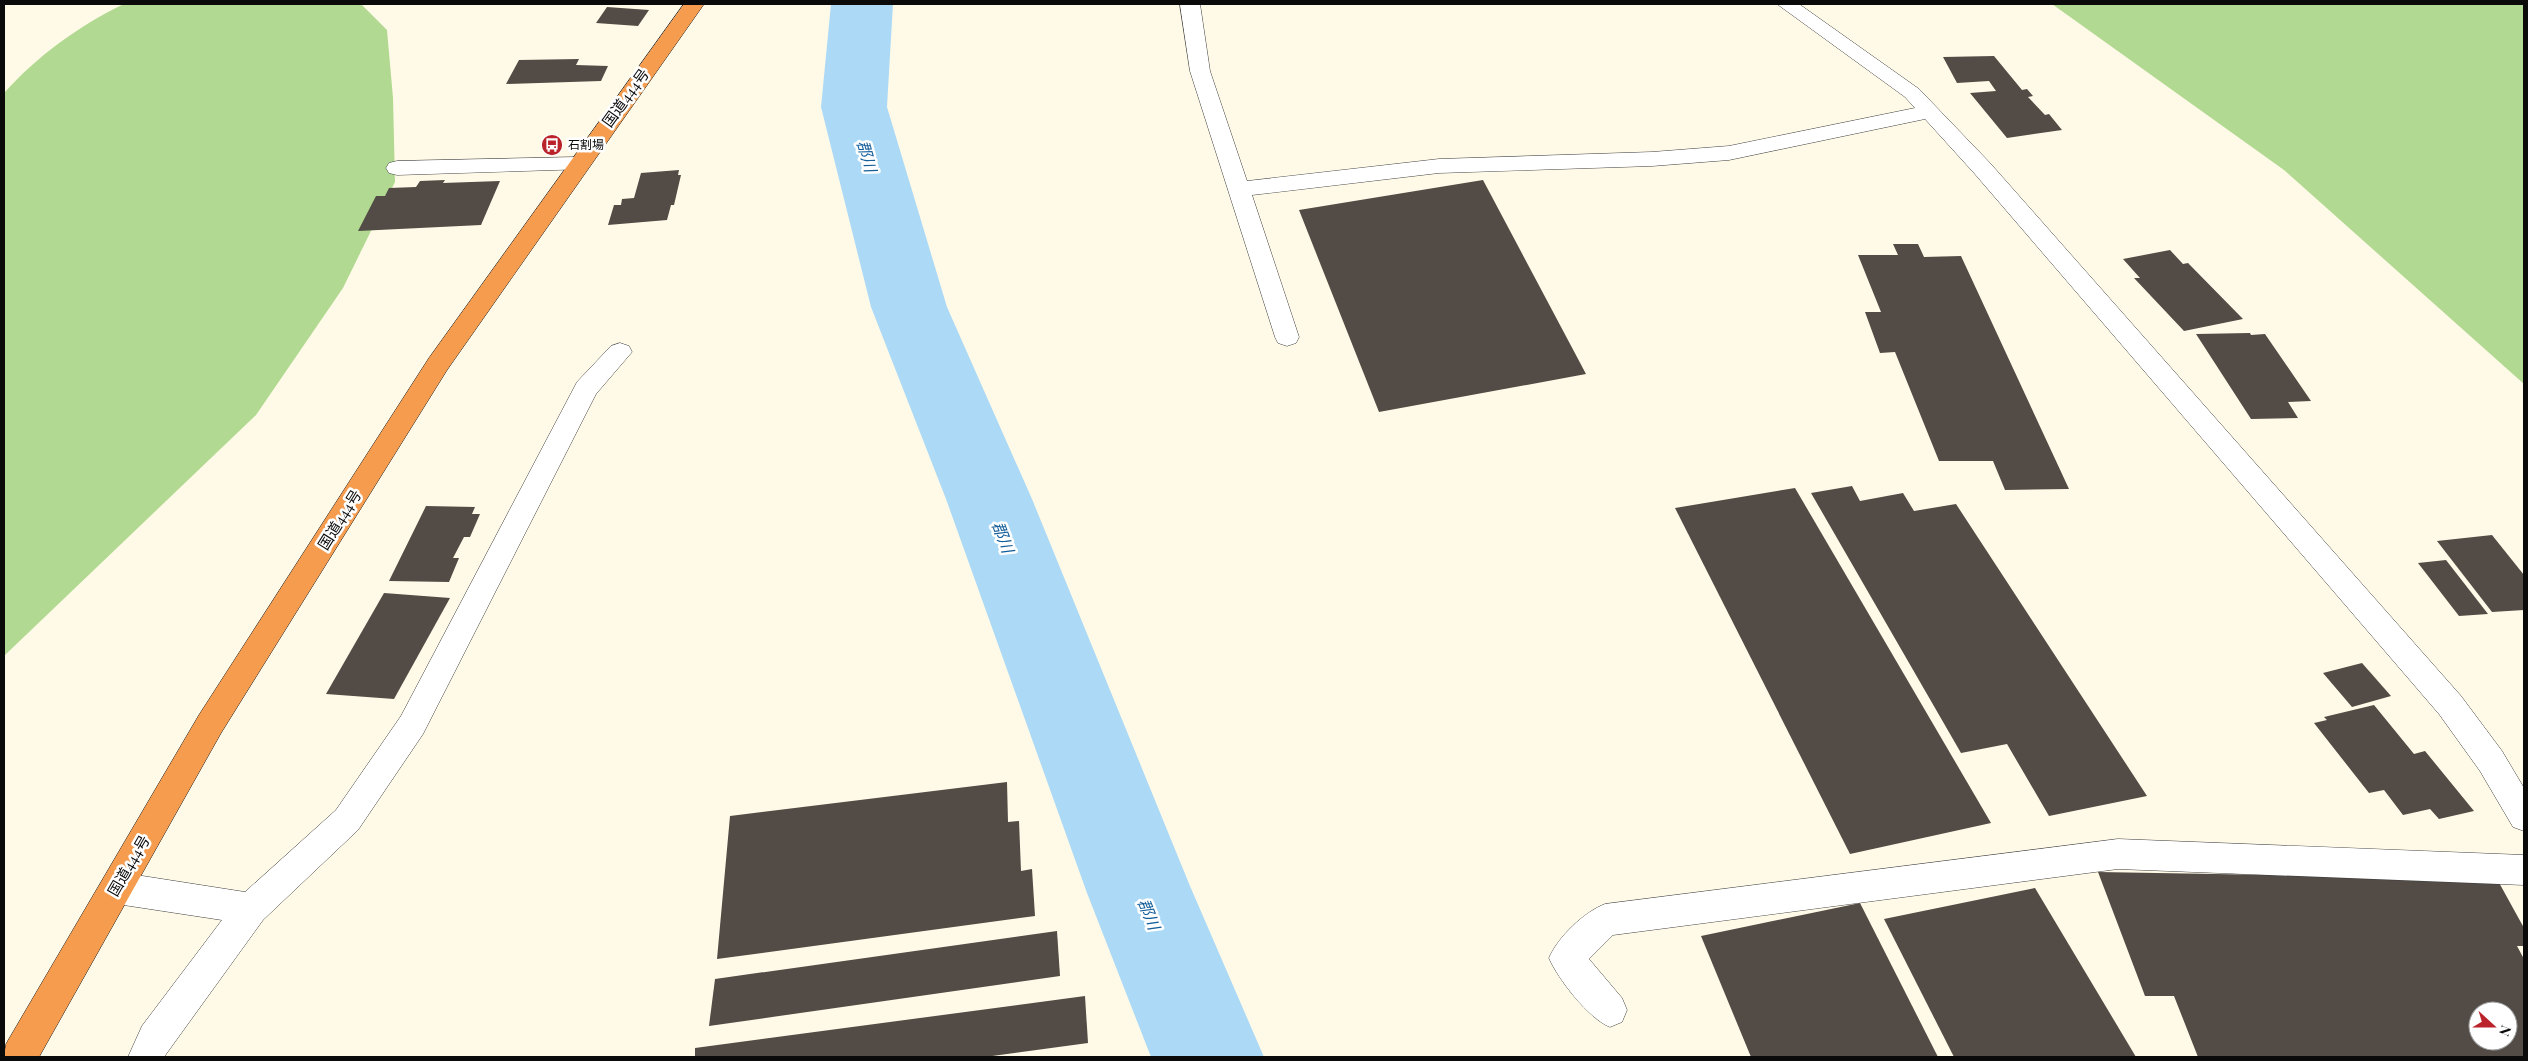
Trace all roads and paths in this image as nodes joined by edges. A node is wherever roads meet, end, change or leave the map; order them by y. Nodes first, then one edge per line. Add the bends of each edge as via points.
1 (694, 4) edge
2 (1190, 4) edge
3 (1787, 4) edge
4 (1929, 112) junction
5 (578, 164) junction
6 (397, 168) dead end
7 (1238, 189) junction
8 (1287, 338) dead end
9 (620, 352) dead end
10 (2524, 817) edge
11 (2524, 870) edge
12 (117, 888) junction
13 (251, 908) junction
14 (1610, 1010) dead end
15 (20, 1057) edge
16 (146, 1057) edge

1 - 5 highway, 国道444号
2 - 7 street via 1200,71
3 - 4 street via 1912,93
4 - 7 street via 1729,153 1652,159 1439,166
4 - 10 street via 2058,253 2450,705 2490,761
5 - 6 street
5 - 12 highway, 国道444号 via 438,364 210,724
7 - 8 street
9 - 13 street via 586,388 412,725 346,820
11 - 14 street via 2118,854 1606,920 1566,958
12 - 13 street
12 - 15 highway, 国道444号
13 - 16 street via 154,1038

